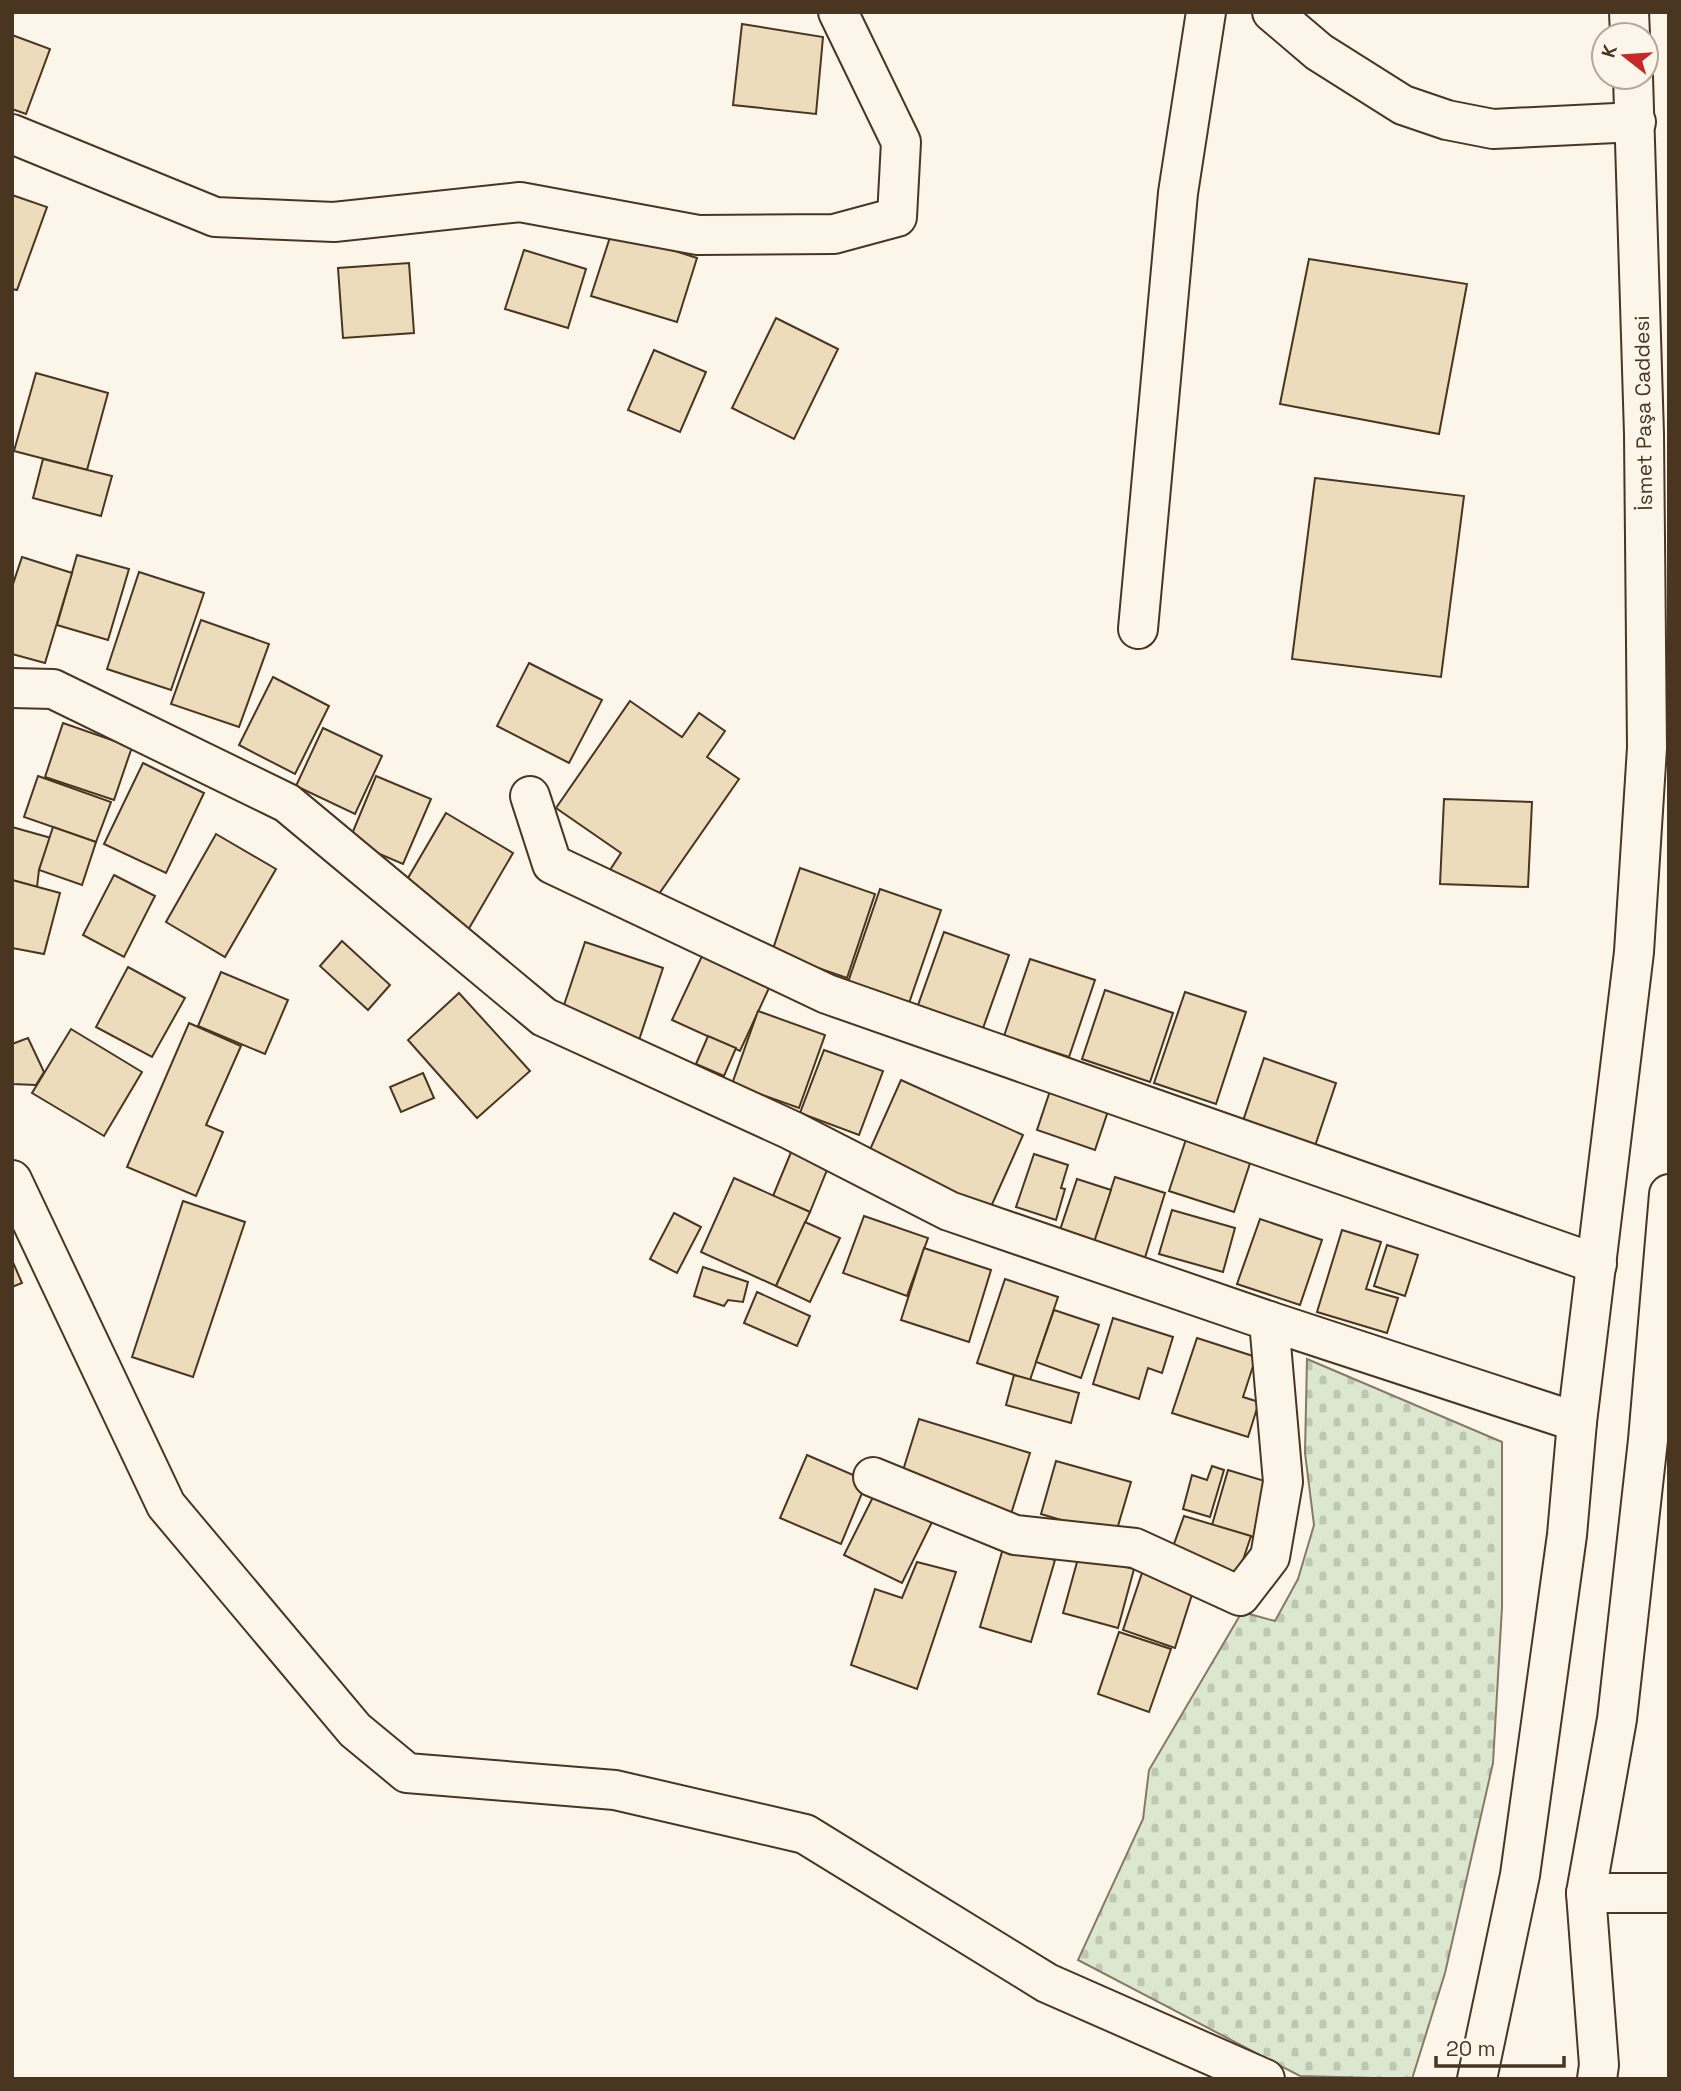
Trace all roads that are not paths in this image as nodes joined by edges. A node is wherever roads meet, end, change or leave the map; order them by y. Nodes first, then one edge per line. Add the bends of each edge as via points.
1 (838, 12) edge
2 (1206, 12) edge
3 (1272, 12) edge
4 (1634, 91) edge
5 (1636, 122) junction
6 (12, 134) edge
7 (1138, 629) dead end
8 (12, 688) edge
9 (530, 796) dead end
10 (12, 1180) edge
11 (1669, 1194) edge
12 (1597, 1264) junction
13 (1269, 1321) junction
14 (1577, 1422) junction
15 (1658, 1443) edge
16 (873, 1477) dead end
17 (1586, 1893) junction
18 (1669, 1893) edge
19 (1265, 2079) edge
20 (1477, 2079) edge
21 (1597, 2079) edge

1 - 6 street via 901,142 897,217 834,234 698,235 520,202 334,222 215,217
2 - 7 street via 1178,193
3 - 5 street via 1318,52 1403,105 1447,120 1493,129
4 - 5 street, İsmet Paşa Caddesi
5 - 12 street, İsmet Paşa Caddesi via 1647,748 1634,952
8 - 13 street via 52,689 287,803 544,1017 791,1130 948,1211
9 - 12 street via 552,864 827,994
10 - 19 street via 166,1505 355,1730 407,1773 615,1790 805,1834 1047,1983
11 - 15 street
12 - 14 street, İsmet Paşa Caddesi
13 - 14 street
13 - 16 street via 1283,1482 1270,1557 1240,1596 1135,1548 1015,1535
14 - 20 street, İsmet Paşa Caddesi via 1567,1535 1520,1875
15 - 17 street via 1618,1719
17 - 18 street
17 - 21 street

